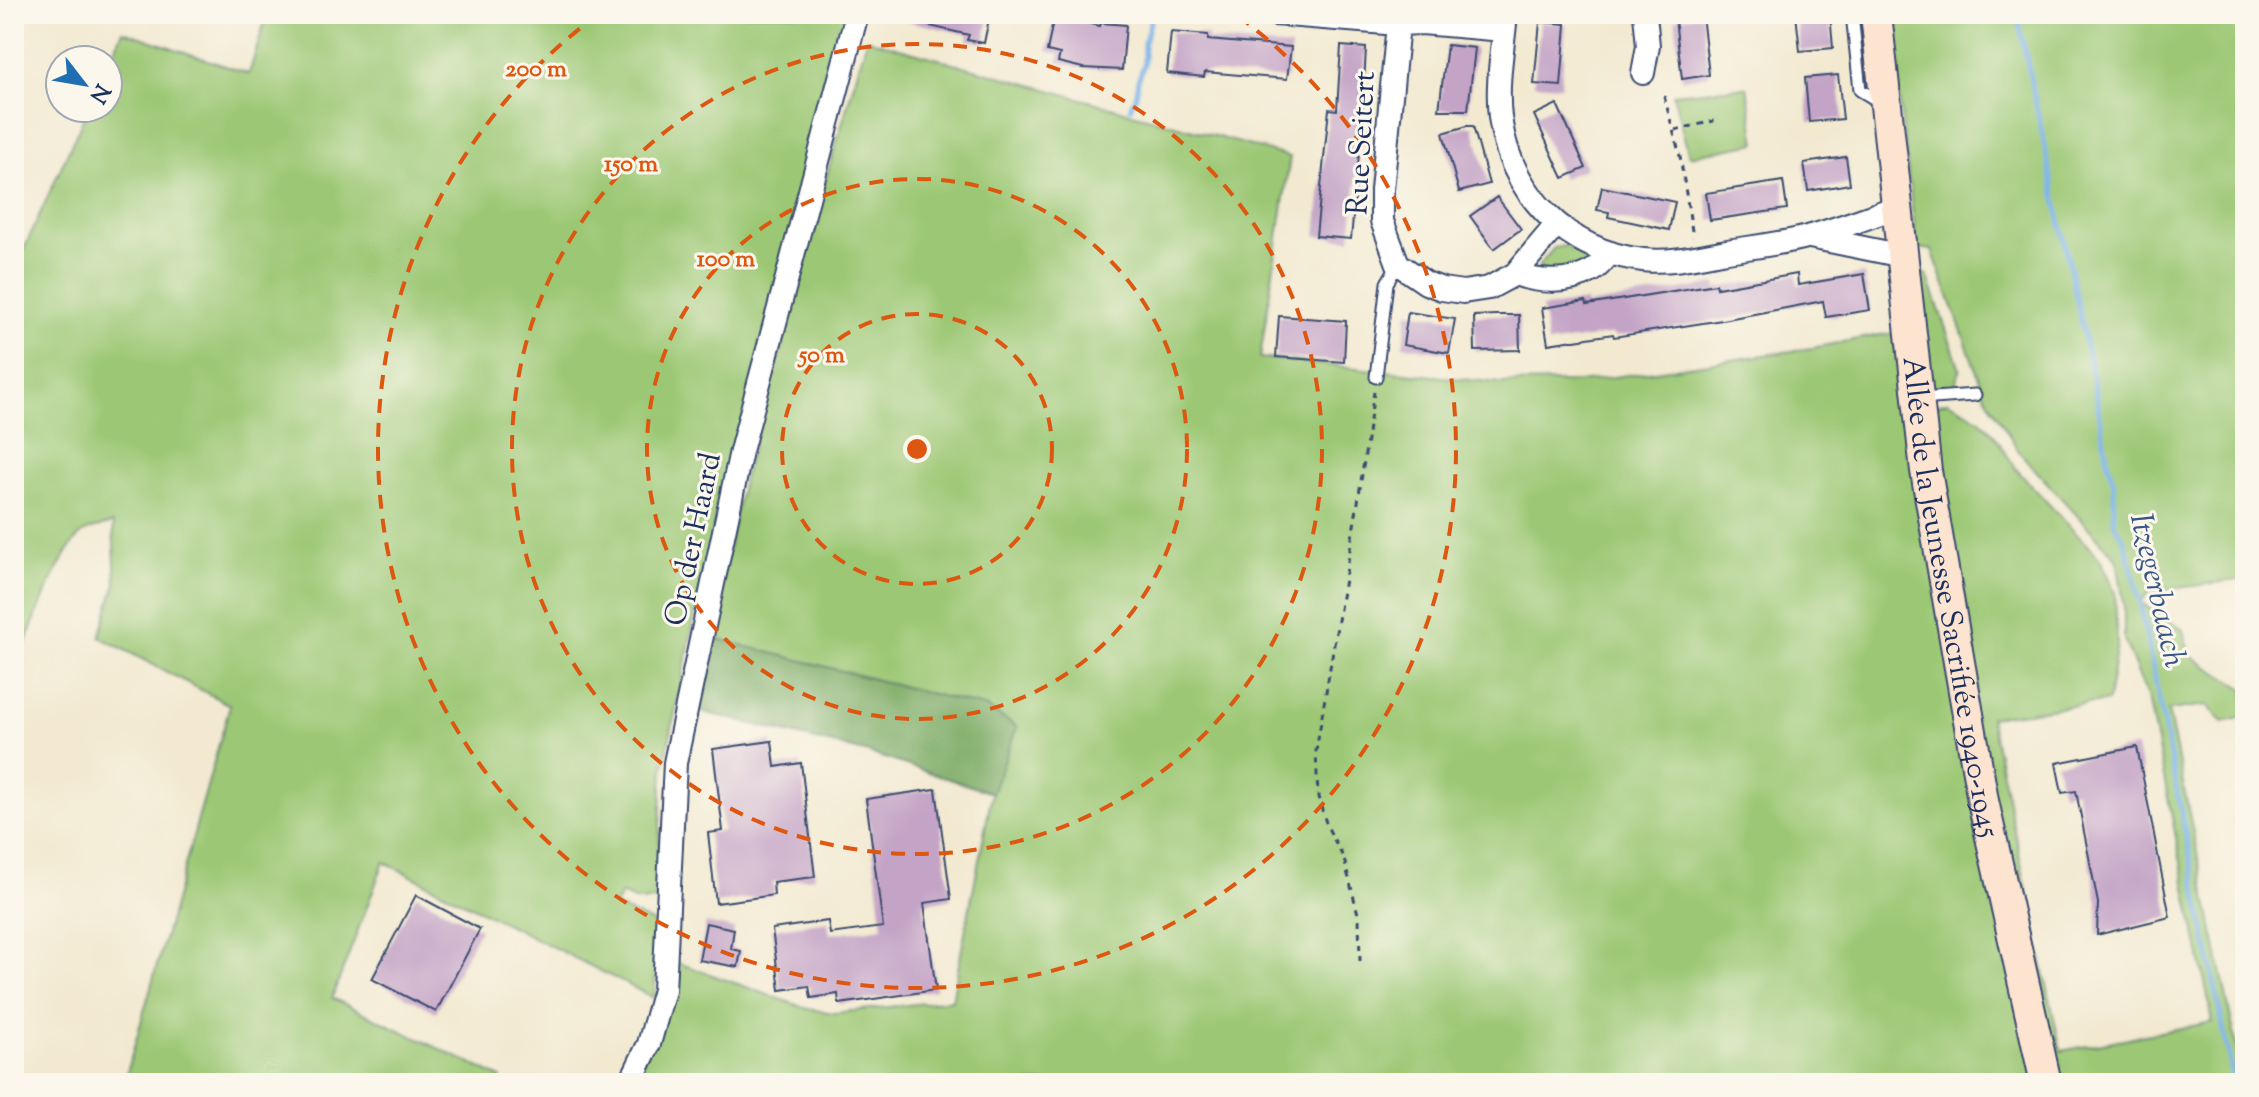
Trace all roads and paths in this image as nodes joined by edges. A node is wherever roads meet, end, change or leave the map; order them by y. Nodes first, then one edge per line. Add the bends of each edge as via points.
1 (857, 14) edge
2 (1275, 14) edge
3 (1645, 14) edge
4 (1852, 14) edge
5 (1876, 14) edge
6 (1309, 15) edge
7 (1505, 22) edge
8 (1398, 24) junction
9 (1643, 73) dead end
10 (1664, 96) dead end
11 (1886, 105) junction
12 (1714, 121) dead end
13 (1674, 130) junction
14 (1897, 207) junction
15 (1556, 225) junction
16 (1809, 237) junction
17 (1693, 241) dead end
18 (1611, 253) junction
19 (1903, 256) junction
20 (1398, 264) junction
21 (1515, 274) junction
22 (1376, 377) joint
23 (1975, 395) dead end
24 (1919, 399) junction
25 (1360, 961) dead end
26 (630, 1083) edge
27 (2046, 1083) edge

1 - 26 street, Op der Haard via 741,451 675,763 664,990 649,1044
2 - 6 street
3 - 9 street via 1648,46
4 - 11 lane via 1860,90
5 - 11 main road, Allée de la Jeunesse Sacrifiée 1940-1945
6 - 8 street
7 - 8 street
7 - 15 street via 1499,98 1506,145 1526,190
8 - 20 street, Rue Seitert via 1382,221
10 - 13 path
11 - 14 main road, Allée de la Jeunesse Sacrifiée 1940-1945
12 - 13 path
13 - 17 path
14 - 16 street
14 - 19 main road, Allée de la Jeunesse Sacrifiée 1940-1945
15 - 18 street
15 - 21 street
16 - 18 street via 1675,260
16 - 19 street
18 - 21 street via 1592,271 1562,281
19 - 24 main road, Allée de la Jeunesse Sacrifiée 1940-1945
20 - 21 street via 1426,283 1463,292 1489,288
20 - 22 lane via 1387,283
22 - 25 path via 1316,751 1318,797 1344,859 1359,918
23 - 24 lane
24 - 27 main road, Allée de la Jeunesse Sacrifiée 1940-1945 via 1926,471 1983,801

